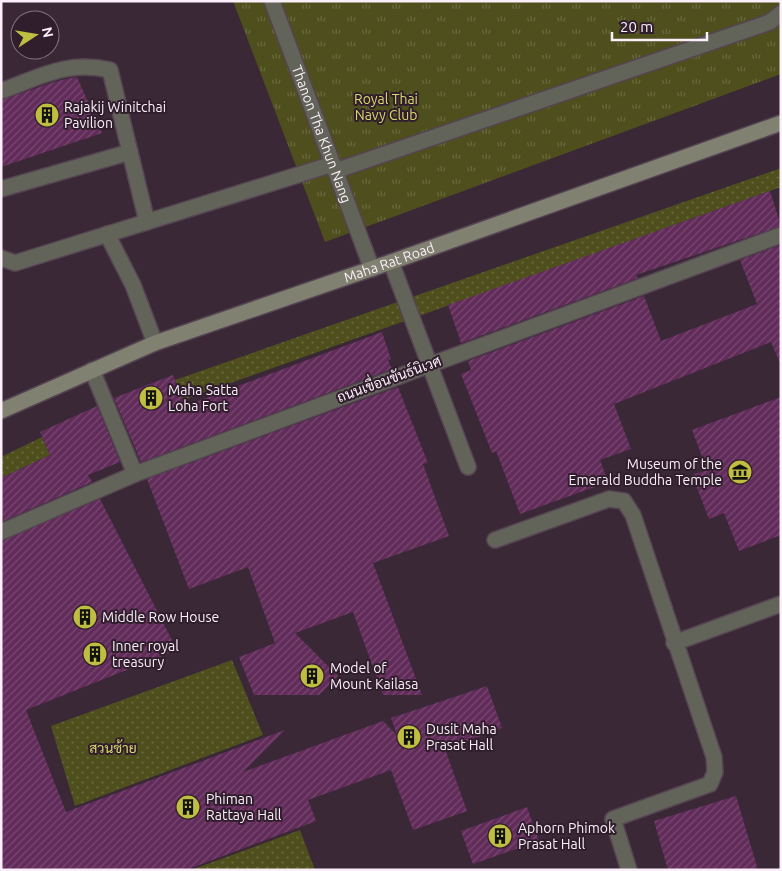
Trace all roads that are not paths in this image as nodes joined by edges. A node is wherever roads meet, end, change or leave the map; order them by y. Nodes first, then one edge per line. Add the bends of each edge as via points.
1 (272, 1) edge
2 (781, 12) edge
3 (1, 91) edge
4 (781, 123) edge
5 (130, 152) junction
6 (334, 167) junction
7 (1, 190) edge
8 (147, 222) junction
9 (107, 234) junction
10 (781, 235) edge
11 (1, 258) edge
12 (391, 262) junction
13 (372, 269) junction
14 (155, 343) junction
15 (429, 364) junction
16 (92, 370) junction
17 (1, 410) edge
18 (468, 467) dead end
19 (135, 474) junction
20 (1, 532) edge
21 (494, 540) dead end
22 (781, 604) edge
23 (674, 642) junction
24 (630, 870) edge

1 - 6 lane, Thanon Tha Khun Nang
2 - 6 lane via 764,24
3 - 5 lane via 71,66 91,65 110,70
4 - 12 street, Maha Rat Road
5 - 7 lane
5 - 8 lane
6 - 8 lane
6 - 13 lane, Thanon Tha Khun Nang
8 - 9 lane
9 - 11 lane via 15,263
9 - 14 lane via 133,285
10 - 15 lane, ถนนเขื่อนขันธ์นิเวศ
12 - 13 street, Maha Rat Road
12 - 15 lane
13 - 14 street, Maha Rat Road
14 - 16 street, Maha Rat Road
15 - 18 lane
15 - 19 lane, ถนนเขื่อนขันธ์นิเวศ
16 - 17 street, Maha Rat Road
16 - 19 lane
19 - 20 lane, ถนนเขื่อนขันธ์นิเวศ
21 - 23 lane via 609,499 624,501 633,515
22 - 23 lane
23 - 24 lane via 714,757 715,772 710,784 613,819

